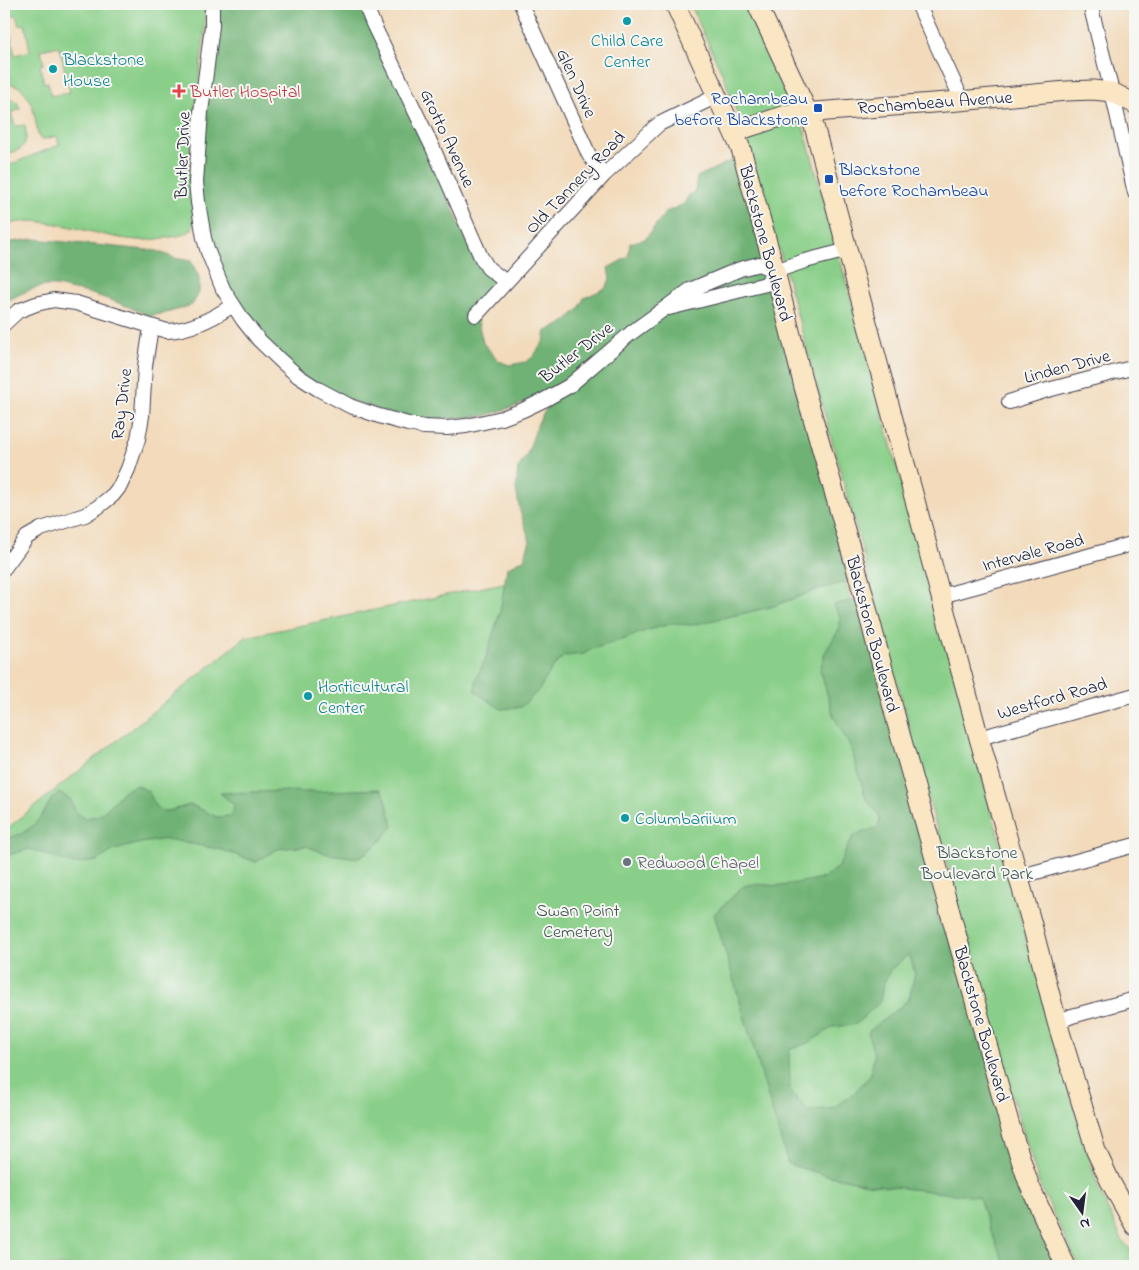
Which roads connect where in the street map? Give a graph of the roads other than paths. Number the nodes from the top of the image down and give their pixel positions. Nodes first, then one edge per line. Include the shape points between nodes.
1 (212, 4) edge
2 (365, 4) edge
3 (521, 4) edge
4 (675, 4) edge
5 (757, 4) edge
6 (918, 4) edge
7 (1090, 4) edge
8 (1112, 92) junction
9 (717, 96) junction
10 (959, 101) junction
11 (1135, 104) edge
12 (808, 112) junction
13 (734, 132) junction
14 (604, 175) junction
15 (1135, 193) edge
16 (848, 250) junction
17 (775, 271) junction
18 (506, 282) junction
19 (233, 305) junction
20 (661, 310) junction
21 (476, 315) dead end
22 (4, 324) edge
23 (151, 327) junction
24 (1135, 367) edge
25 (1009, 402) dead end
26 (1135, 543) edge
27 (4, 568) edge
28 (941, 596) junction
29 (1135, 694) edge
30 (979, 738) junction
31 (1135, 845) edge
32 (1018, 877) junction
33 (1135, 999) edge
34 (1057, 1022) junction
35 (1135, 1226) edge
36 (1066, 1266) edge

1 - 19 street, Butler Drive via 196,182 208,252
2 - 18 street, Grotto Avenue via 481,257 488,268
3 - 14 street, Glen Drive via 589,155
4 - 9 main road, Blackstone Boulevard
5 - 12 main road
6 - 10 street via 957,89
7 - 8 street
8 - 10 main road, Rochambeau Avenue via 1074,90
8 - 11 main road, Rochambeau Avenue
8 - 15 street
9 - 13 main road, Blackstone Boulevard
9 - 14 street, Old Tannery Road via 659,124
10 - 12 main road, Rochambeau Avenue
12 - 13 main road, Rochambeau Avenue via 789,114
12 - 16 main road
13 - 17 main road, Blackstone Boulevard
14 - 18 street, Old Tannery Road
16 - 17 street, Butler Drive
16 - 28 main road
17 - 20 street, Butler Drive via 766,284
17 - 20 street, Butler Drive via 759,264 740,269 690,290
17 - 36 main road, Blackstone Boulevard via 804,387 1012,1133 1029,1184
18 - 21 street, Old Tannery Road
19 - 20 street, Butler Drive via 259,340 298,376 318,389 350,406 379,416 447,428 502,418 546,399 569,386
19 - 23 street via 210,319 176,330
22 - 23 street via 18,311 54,300 76,303
23 - 27 street, Ray Drive via 138,439 120,486 98,508 28,537
24 - 25 street, Linden Drive
26 - 28 street, Intervale Road
28 - 30 main road
29 - 30 street, Westford Road
30 - 32 main road
31 - 32 street
32 - 34 main road
33 - 34 street
34 - 35 main road via 1096,1151

